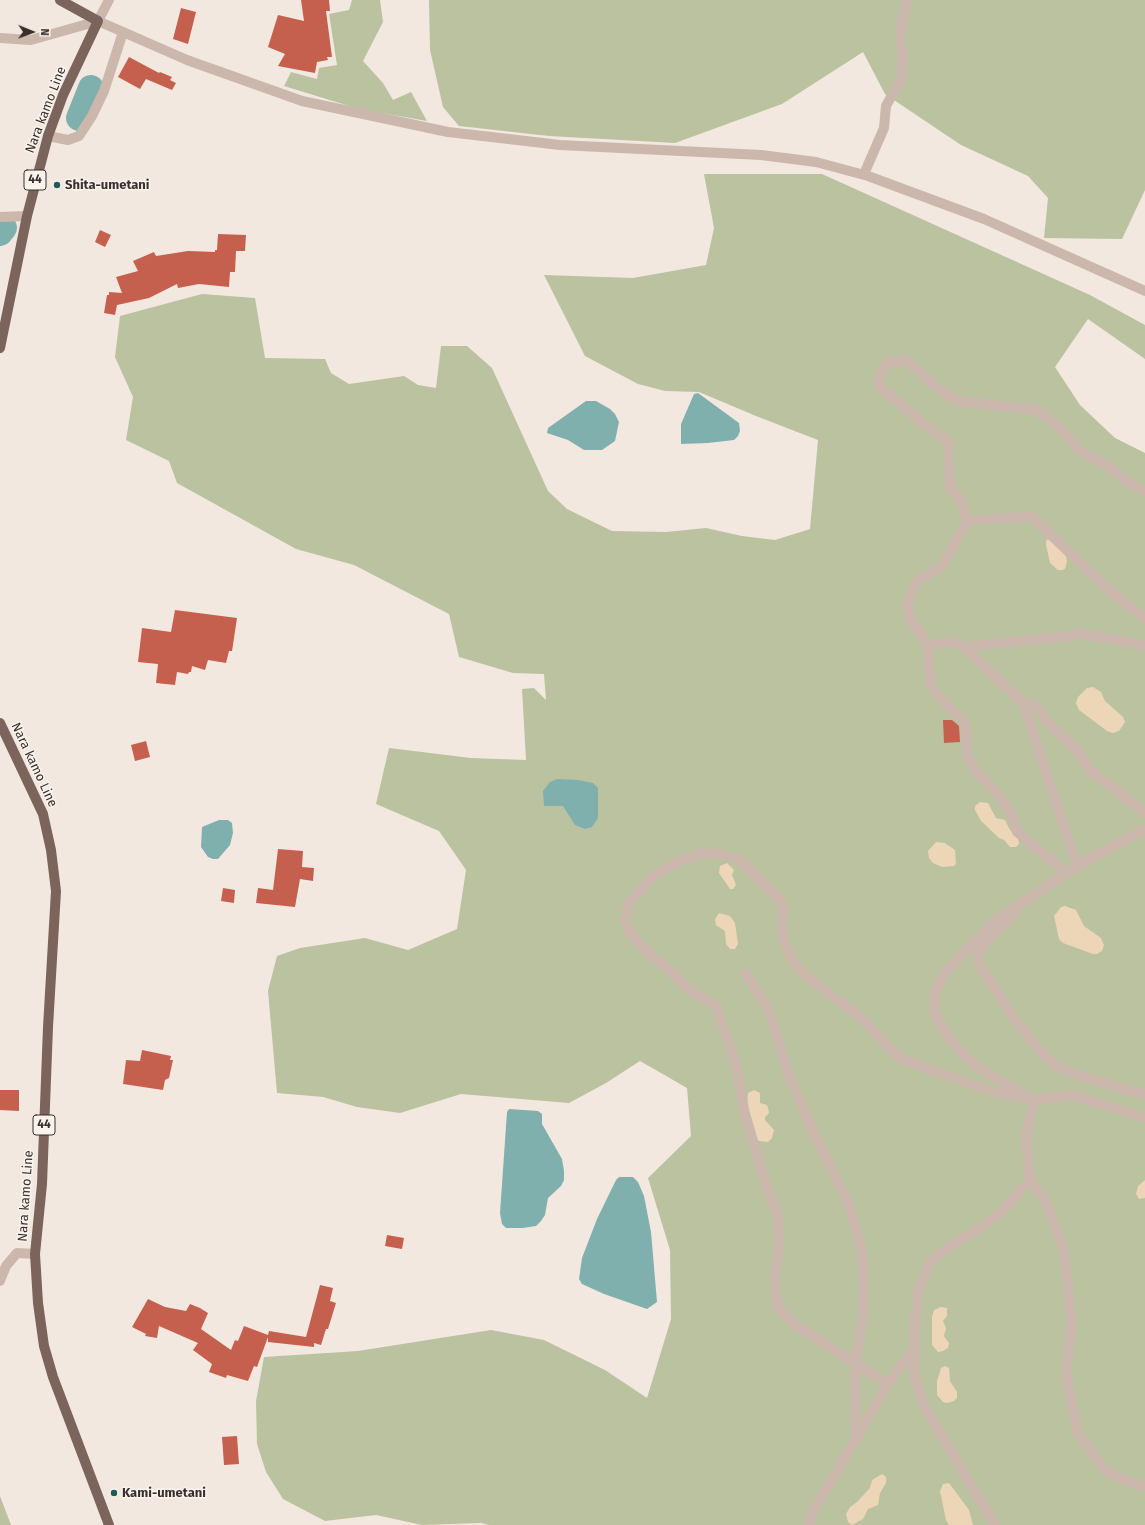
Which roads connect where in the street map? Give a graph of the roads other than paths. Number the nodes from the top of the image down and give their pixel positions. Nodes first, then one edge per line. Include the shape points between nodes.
1 (60, 0) edge
2 (109, 0) edge
3 (907, 0) edge
4 (98, 21) junction
5 (123, 32) junction
6 (0, 38) edge
7 (48, 136) junction
8 (864, 174) junction
9 (27, 216) junction
10 (0, 217) edge
11 (1145, 291) edge
12 (0, 348) edge
13 (1145, 492) edge
14 (967, 521) junction
15 (1145, 618) edge
16 (1145, 644) edge
17 (928, 645) junction
18 (964, 647) junction
19 (1023, 703) junction
20 (0, 723) edge
21 (1145, 813) edge
22 (1145, 829) edge
23 (1077, 866) junction
24 (1067, 873) junction
25 (1032, 896) junction
26 (746, 974) dead end
27 (1145, 1095) edge
28 (1034, 1100) junction
29 (1145, 1118) edge
30 (1030, 1180) junction
31 (35, 1254) junction
32 (0, 1281) edge
33 (915, 1347) junction
34 (855, 1363) junction
35 (888, 1384) junction
36 (856, 1440) junction
37 (1145, 1486) edge
38 (109, 1525) edge
39 (809, 1525) edge
40 (995, 1525) edge

1 - 4 main road
2 - 4 street
3 - 8 street via 900,32 903,65 901,79 886,106 884,128
4 - 5 street
4 - 6 street via 31,40
4 - 7 main road, Nara kamo Line / 44 via 63,95
5 - 7 street via 104,91 79,136 68,140
5 - 8 street via 187,60 302,101 448,132 560,144 761,155 816,162
7 - 9 main road, Nara kamo Line / 44
8 - 11 street via 984,219
9 - 10 street
9 - 12 main road, Nara kamo Line / 44
13 - 14 street via 1078,449 1060,428 1037,410 957,401 936,387 906,360 887,363 880,374 878,385 948,441 950,486 963,504
14 - 15 street via 1031,516 1109,590
14 - 17 street via 942,566 917,581 908,600 909,617
16 - 18 street via 1077,633
17 - 18 street via 954,642
17 - 24 street via 930,684 965,723 968,758 977,773 994,789 1011,813 1017,832
18 - 19 street
19 - 21 street via 1033,704 1047,722 1077,750 1090,770
19 - 23 street
20 - 31 main road, Nara kamo Line / 44 via 44,814 56,891 42,1184
22 - 23 street
23 - 24 street
24 - 25 street
25 - 27 street via 978,951 979,964 1013,1017 1040,1051 1055,1065 1075,1074
25 - 28 street via 992,923 943,975 935,992 934,1012 946,1034 980,1069
26 - 34 street via 768,1008 788,1072 814,1134 849,1205 862,1252 864,1280 863,1315
28 - 29 street via 1072,1095
28 - 30 street via 1026,1135
28 - 34 street via 991,1091 904,1060 892,1051 863,1019 803,974 790,956 784,938 784,908 780,900 739,859 702,853 679,861 653,876 628,904 625,920 631,934 647,952 690,990 716,1006 737,1068 744,1110 765,1183 778,1215 775,1276 777,1306 794,1324
30 - 33 street via 1000,1213 930,1262 919,1288
30 - 37 street via 1045,1200 1064,1250 1072,1326 1066,1371 1077,1432 1106,1471
31 - 32 street via 17,1253 6,1266
31 - 38 main road, Nara kamo Line / 44 via 44,1346 53,1377
33 - 35 street
33 - 40 street via 914,1374 924,1406
34 - 35 street
34 - 36 street
35 - 36 street
36 - 39 street via 812,1513

